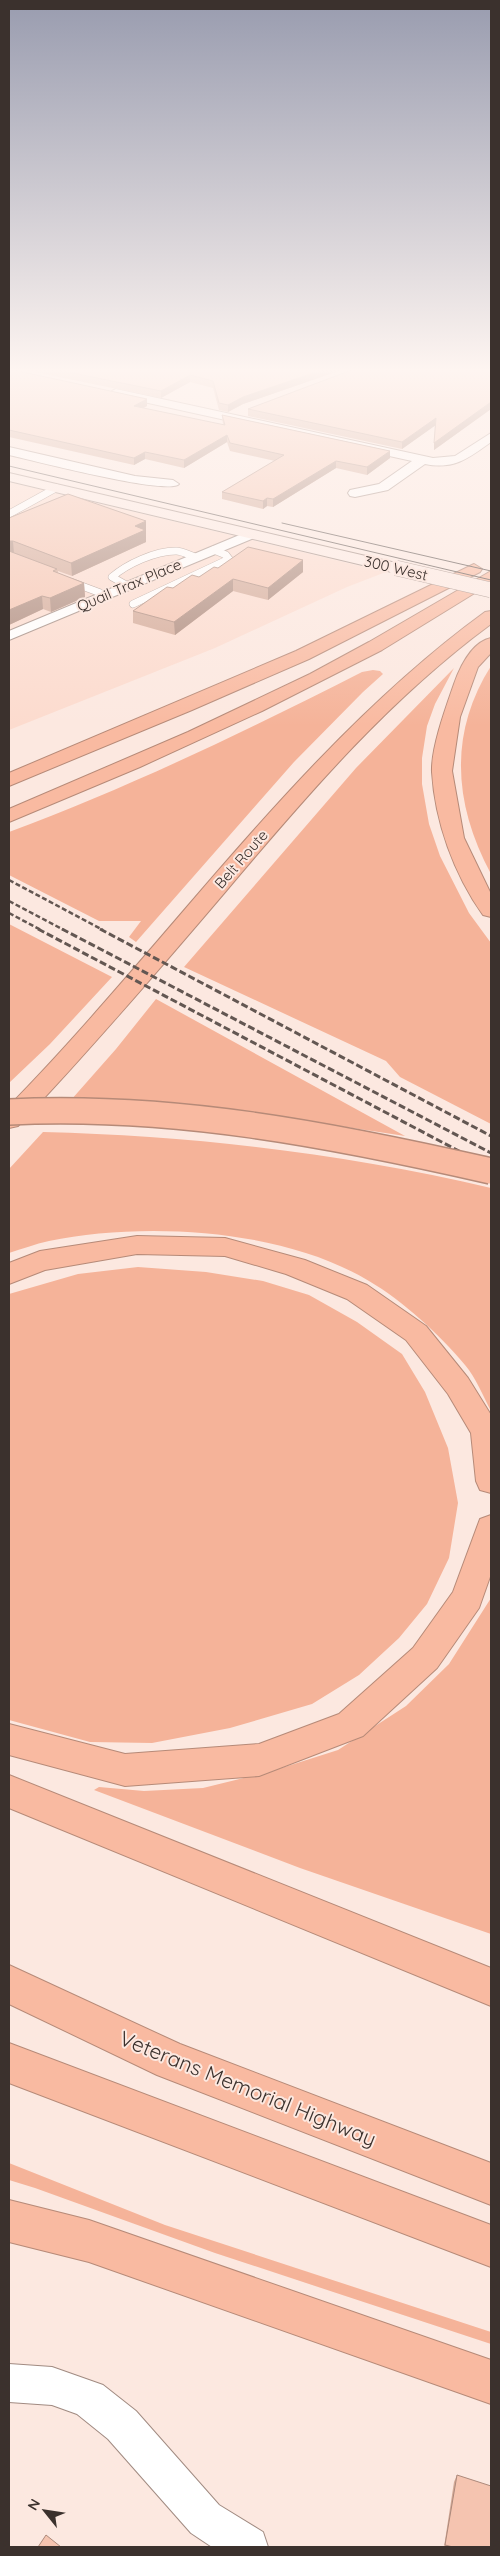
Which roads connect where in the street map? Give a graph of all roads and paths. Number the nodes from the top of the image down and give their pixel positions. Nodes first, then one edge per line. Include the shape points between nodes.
1 (53, 487) edge
2 (382, 487) edge
3 (56, 488) junction
4 (355, 493) dead end
5 (9, 514) edge
6 (249, 535) junction
7 (214, 550) junction
8 (491, 559) edge
9 (491, 576) edge
10 (63, 579) edge
11 (491, 590) edge
12 (106, 595) junction
13 (133, 604) dead end
14 (491, 616) edge
15 (9, 636) edge
16 (491, 643) edge
17 (10, 780) edge
18 (9, 816) edge
19 (491, 910) edge
20 (9, 1112) edge
21 (9, 1120) edge
22 (491, 1171) edge
23 (9, 1274) edge
24 (491, 1481) edge
25 (491, 1528) edge
26 (9, 1740) edge
27 (9, 1790) edge
28 (9, 1984) edge
29 (491, 1987) edge
30 (9, 2063) edge
31 (491, 2184) edge
32 (9, 2221) edge
33 (491, 2246) edge
34 (491, 2382) edge
35 (9, 2383) edge
36 (248, 2547) edge

1 - 3 street, 300 West
2 - 4 street
3 - 5 lane
3 - 6 street, 300 West
6 - 7 street, Quail Trax Place
6 - 11 street, 300 West, bridge
7 - 12 street, Quail Trax Place
7 - 13 lane via 229,558 214,568
8 - 17 highway via 421,598 270,670
9 - 18 highway via 379,645 266,703
10 - 12 lane
12 - 15 street, Quail Trax Place
14 - 21 highway, Belt Route via 440,652 372,716 307,784 114,1008
16 - 19 highway via 470,665 452,717 442,771 454,838
20 - 22 highway, bridge via 70,1109 245,1123 384,1147
23 - 24 highway via 40,1261 137,1245 225,1247 295,1266 357,1292 416,1333 458,1386 486,1432
25 - 26 highway via 462,1606 425,1658 351,1725 259,1760 125,1770
27 - 29 highway
28 - 31 highway, Veterans Memorial Highway via 171,2061
30 - 33 highway
32 - 34 highway via 89,2241
35 - 36 street via 52,2386 89,2399 122,2425 205,2518

